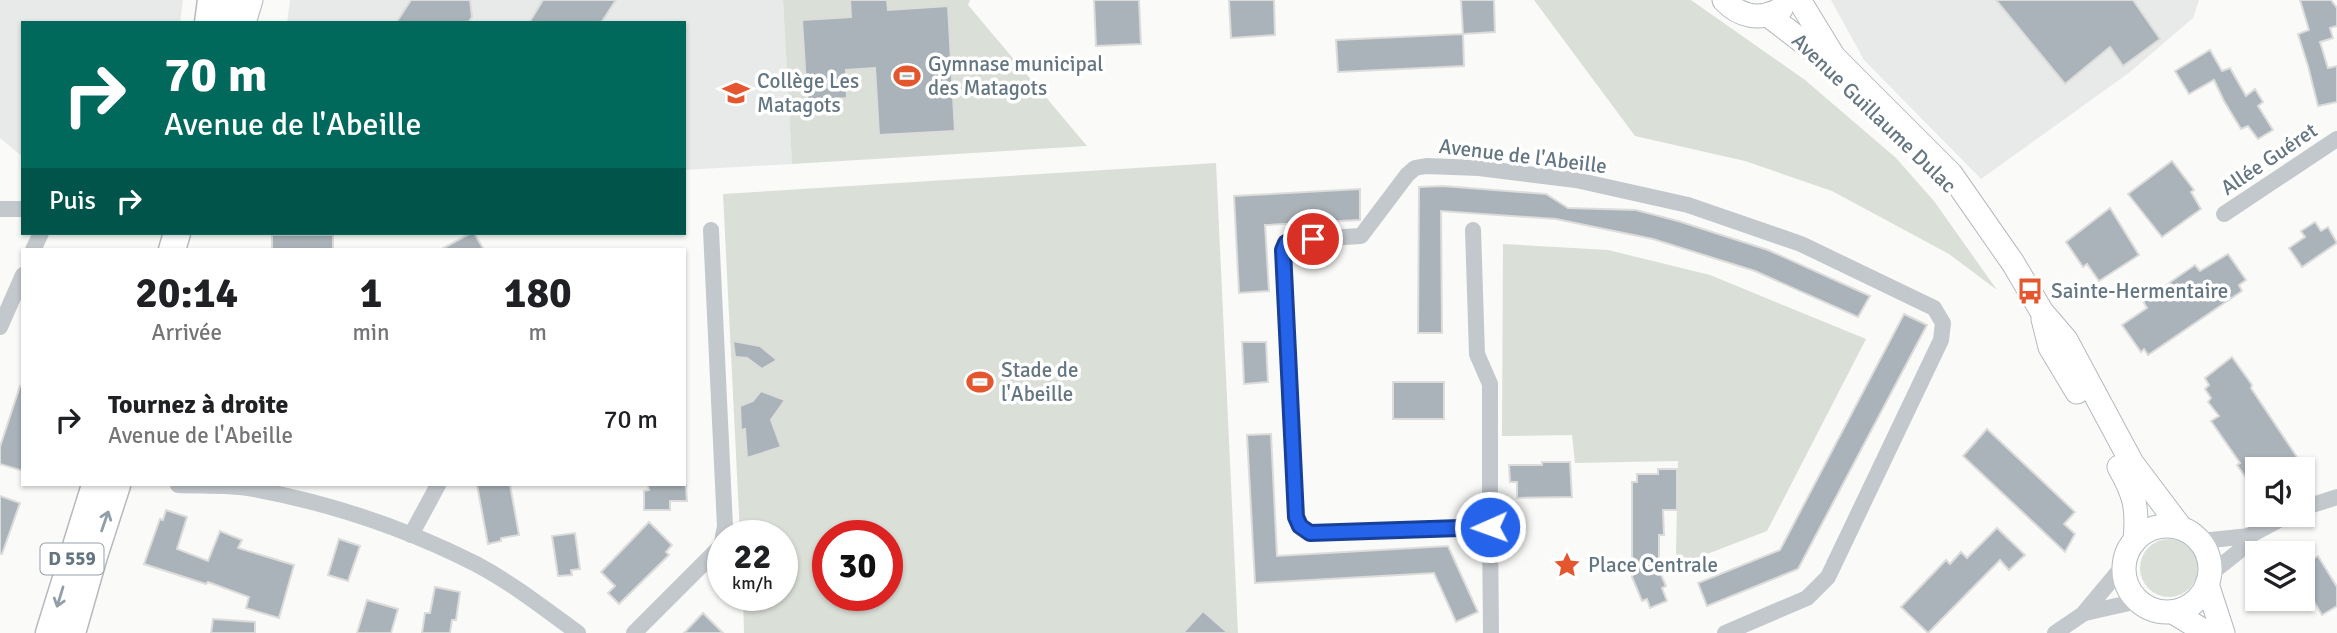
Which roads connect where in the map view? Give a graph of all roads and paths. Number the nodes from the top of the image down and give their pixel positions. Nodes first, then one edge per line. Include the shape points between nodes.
1 (211, 0) edge
2 (233, 0) edge
3 (251, 0) edge
4 (1724, 0) edge
5 (1789, 0) edge
6 (1799, 0) edge
7 (1768, 15) junction
8 (208, 21) edge
9 (230, 21) edge
10 (245, 21) edge
11 (2337, 139) edge
12 (0, 209) edge
13 (21, 209) edge
14 (1978, 213) junction
15 (2224, 214) dead end
16 (710, 230) dead end
17 (1473, 230) dead end
18 (21, 280) edge
19 (2042, 312) junction
20 (0, 327) edge
21 (95, 486) edge
22 (117, 486) edge
23 (200, 486) edge
24 (437, 486) edge
25 (2337, 496) edge
26 (2315, 504) edge
27 (725, 520) edge
28 (1490, 527) junction
29 (2266, 527) edge
30 (411, 534) junction
31 (2189, 534) junction
32 (2249, 536) junction
33 (2135, 540) junction
34 (707, 560) edge
35 (2124, 565) junction
36 (2208, 580) junction
37 (2138, 601) junction
38 (2173, 612) junction
39 (2083, 614) junction
40 (49, 633) edge
41 (72, 633) edge
42 (578, 633) edge
43 (634, 633) edge
44 (1491, 633) edge
45 (1725, 633) edge
46 (2055, 633) edge
47 (2207, 633) edge
48 (2223, 633) edge

1 - 8 main road
2 - 9 main road
3 - 10 main road
4 - 7 main road, Avenue Guillaume Dulac via 1744,15
5 - 7 main road, Avenue Guillaume Dulac
6 - 14 main road, Avenue Guillaume Dulac via 1834,57 1951,174
7 - 14 main road, Avenue Guillaume Dulac via 1816,52
11 - 15 street, Allée Guéret
12 - 13 street
14 - 19 main road, Avenue Guillaume Dulac
16 - 27 street
17 - 28 street via 1477,355 1490,384
18 - 20 street
19 - 31 main road, Avenue Guillaume Dulac via 2066,340 2132,464
19 - 33 main road, Avenue Guillaume Dulac via 2050,347 2133,491
21 -> 40 main road, D 559
41 -> 22 main road, D 559
23 - 30 street via 259,491 347,512
24 - 30 street
25 - 26 street
28 - 44 street
28 - 45 street, Avenue de l'Abeille via 1310,533 1296,517 1283,250 1294,240 1361,236 1415,168 1479,168 1576,180 1688,205 1801,244 1934,308 1942,323 1941,340 1828,576 1807,598
29 - 32 street
30 - 42 street via 477,565
31 - 32 street via 2211,540
31 - 33 main road via 2165,526 2148,530
31 - 36 main road via 2208,555
32 - 36 street
33 - 35 main road
34 - 43 street
35 - 37 main road via 2125,578
35 - 39 street
36 - 38 main road via 2194,603
36 - 48 main road
37 - 38 main road via 2160,612
37 - 39 street
38 - 47 main road
39 - 46 street

